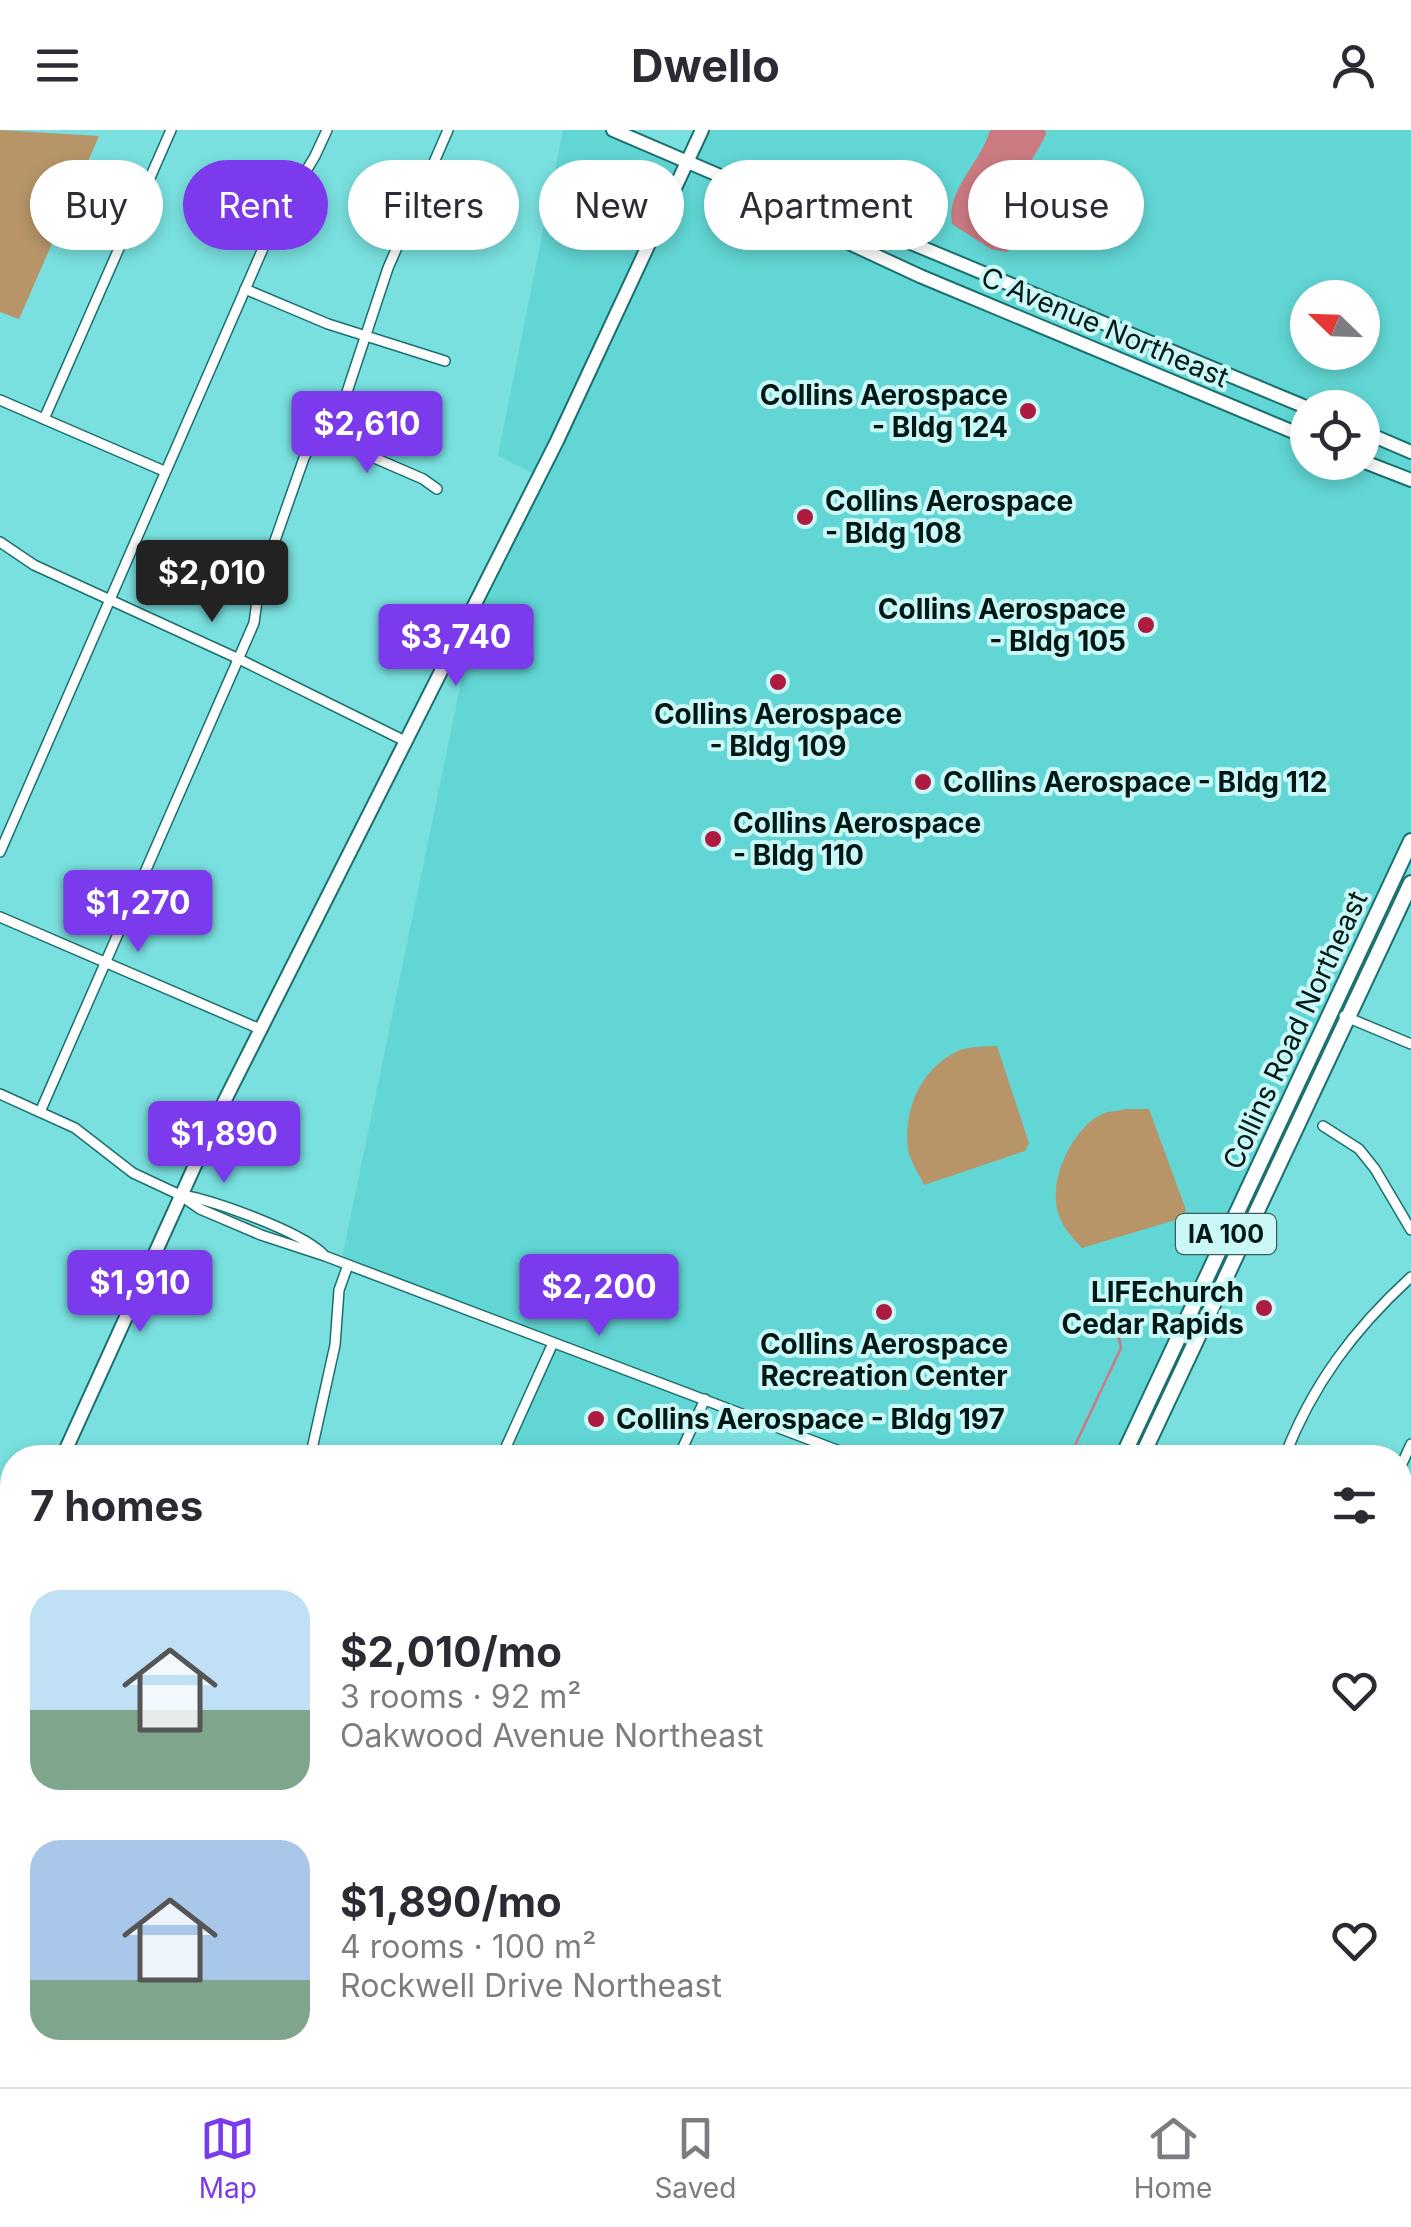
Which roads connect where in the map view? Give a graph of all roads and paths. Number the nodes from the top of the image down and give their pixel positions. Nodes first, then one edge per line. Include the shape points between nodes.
1 (171, 130) edge
2 (327, 130) edge
3 (448, 130) edge
4 (613, 130) edge
5 (702, 130) edge
6 (687, 162) junction
7 (704, 169) edge
8 (863, 250) edge
9 (928, 250) edge
10 (245, 289) junction
11 (366, 336) junction
12 (445, 362) dead end
13 (0, 400) edge
14 (1290, 401) edge
15 (44, 419) junction
16 (1290, 430) edge
17 (317, 432) junction
18 (1380, 438) edge
19 (1411, 452) edge
20 (1380, 469) edge
21 (164, 471) junction
22 (1411, 480) edge
23 (437, 489) dead end
24 (0, 542) edge
25 (110, 599) junction
26 (239, 659) junction
27 (404, 741) junction
28 (1411, 840) edge
29 (0, 852) edge
30 (1411, 883) edge
31 (0, 917) edge
32 (106, 963) junction
33 (1331, 1011) junction
34 (1347, 1017) junction
35 (260, 1029) junction
36 (1411, 1044) edge
37 (0, 1094) edge
38 (40, 1112) junction
39 (1323, 1126) dead end
40 (180, 1195) junction
41 (1411, 1230) edge
42 (348, 1266) junction
43 (1411, 1278) edge
44 (553, 1343) junction
45 (705, 1399) junction
46 (68, 1445) edge
47 (313, 1445) edge
48 (507, 1445) edge
49 (684, 1445) edge
50 (824, 1445) edge
51 (1128, 1445) edge
52 (1147, 1445) edge
53 (1290, 1445) edge

1 - 15 street
2 - 10 street
3 - 11 street
4 - 6 main road, C Avenue Northeast
5 - 6 main road
6 - 7 main road, C Avenue Northeast
6 - 27 main road via 557,441
8 - 16 main road, C Avenue Northeast
9 - 14 main road, C Avenue Northeast
10 - 11 street
10 - 21 street
11 - 12 street
11 - 17 street via 345,398
13 - 15 street
15 - 21 street
17 - 23 street
17 - 26 street
18 - 19 main road
20 - 22 main road
21 - 25 street
24 - 25 street
25 - 26 street
25 - 29 street
26 - 27 street
26 - 32 street
27 - 35 main road
28 - 33 highway, Collins Road Northeast / IA 100
30 - 34 highway, Collins Road Northeast / IA 100
31 - 32 street
32 - 35 street
32 - 38 street
33 - 34 street
33 - 51 highway, Collins Road Northeast / IA 100
34 - 36 street
34 - 52 highway, Collins Road Northeast / IA 100
35 - 40 main road
37 - 38 street
38 - 40 street via 75,1128 133,1173
39 - 41 street via 1359,1149
40 - 42 street via 304,1240
40 - 46 main road
42 - 44 street
42 - 47 street
43 - 53 street via 1345,1344
44 - 45 street
44 - 48 street
45 - 49 street
45 - 50 street

